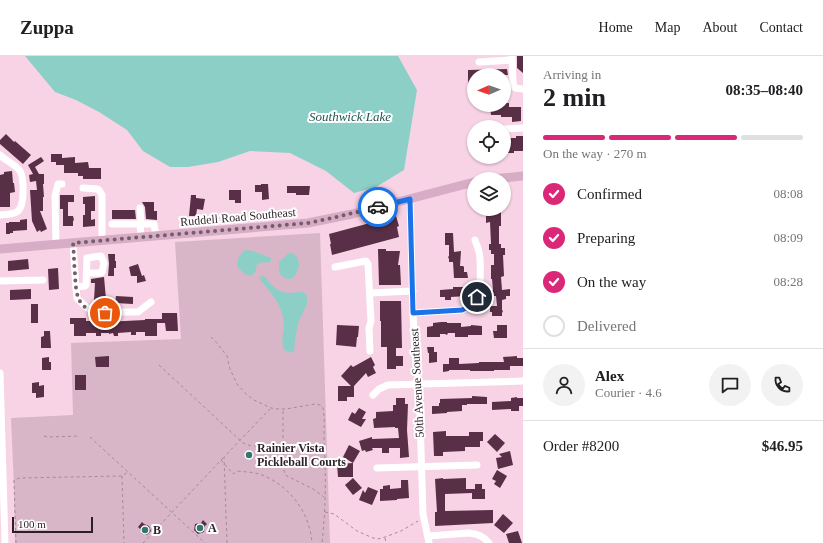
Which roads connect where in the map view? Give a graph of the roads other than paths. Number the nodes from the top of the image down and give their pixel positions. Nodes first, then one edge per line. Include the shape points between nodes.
1 (512, 58) edge
2 (478, 62) dead end
3 (523, 89) edge
4 (523, 128) edge
5 (511, 129) edge
6 (1, 158) edge
7 (523, 176) edge
8 (511, 177) edge
9 (62, 184) dead end
10 (467, 184) edge
11 (83, 188) dead end
12 (410, 199) junction
13 (140, 208) dead end
14 (0, 215) edge
15 (112, 224) dead end
16 (140, 224) junction
17 (156, 236) junction
18 (141, 237) junction
19 (475, 240) dead end
20 (102, 241) junction
21 (73, 243) junction
22 (56, 244) junction
23 (0, 250) edge
24 (335, 267) dead end
25 (87, 273) dead end
26 (43, 280) dead end
27 (0, 281) edge
28 (76, 287) junction
29 (413, 291) junction
30 (370, 293) junction
31 (151, 302) dead end
32 (413, 313) junction
33 (370, 351) dead end
34 (0, 373) edge
35 (523, 381) edge
36 (419, 384) junction
37 (373, 395) dead end
38 (477, 465) dead end
39 (422, 467) junction
40 (377, 468) dead end
41 (1, 470) edge
42 (428, 539) edge
43 (5, 543) edge
44 (489, 543) edge

1 - 2 street
1 - 3 street via 513,83 515,88
4 - 5 street
6 - 14 street via 21,173 22,203 18,211
7 - 8 main road
9 - 22 street via 58,184 54,196
10 - 12 main road, Ruddell Road Southeast
11 - 20 street via 97,189 102,195
12 - 17 main road, Ruddell Road Southeast via 308,223
12 - 29 street, 50th Avenue Southeast
13 - 16 street
15 - 16 street
16 - 17 street via 154,224
16 - 18 street
17 - 18 main road, Ruddell Road Southeast
18 - 20 main road, Ruddell Road Southeast
19 - 32 street via 479,253 480,290 473,303 462,310
20 - 21 main road, Ruddell Road Southeast
21 - 22 main road, Ruddell Road Southeast
21 - 28 street
22 - 23 main road, Ruddell Road Southeast
24 - 30 street via 366,261
25 - 28 street via 86,285
26 - 27 street
28 - 31 street via 77,298 90,310 97,312 138,312
29 - 30 street
29 - 32 street, 50th Avenue Southeast
30 - 33 street
32 - 36 street, 50th Avenue Southeast
34 - 41 street
35 - 36 street
36 - 37 street via 388,385
36 - 39 street, 50th Avenue Southeast
38 - 39 street
39 - 40 street
39 - 42 street, 50th Avenue Southeast via 423,514
41 - 43 street
42 - 44 street via 469,533 482,536

